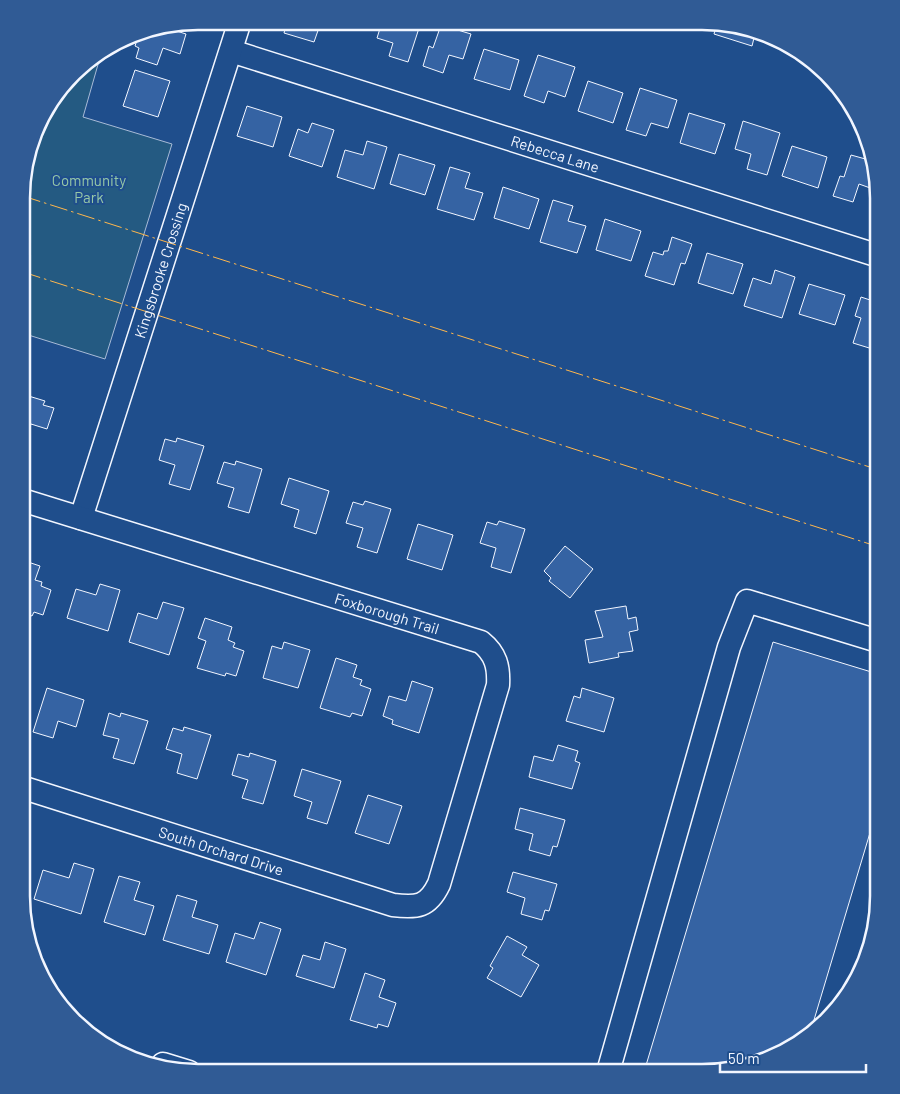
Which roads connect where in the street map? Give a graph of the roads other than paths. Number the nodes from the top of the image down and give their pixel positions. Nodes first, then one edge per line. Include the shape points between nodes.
1 (237, 30) edge
2 (231, 52) junction
3 (870, 253) edge
4 (30, 502) edge
5 (81, 518) junction
6 (870, 639) edge
7 (30, 790) edge
8 (422, 904) joint
9 (610, 1064) edge

1 - 2 street, Kingsbrooke Crossing
2 - 3 street, Rebecca Lane
2 - 5 street, Kingsbrooke Crossing
4 - 5 street, Foxborough Trail
5 - 8 street, Foxborough Trail via 481,642 489,649 499,671 498,685 439,884 432,897
6 - 9 street via 747,601 729,646
7 - 8 street, South Orchard Drive via 393,905 409,907

